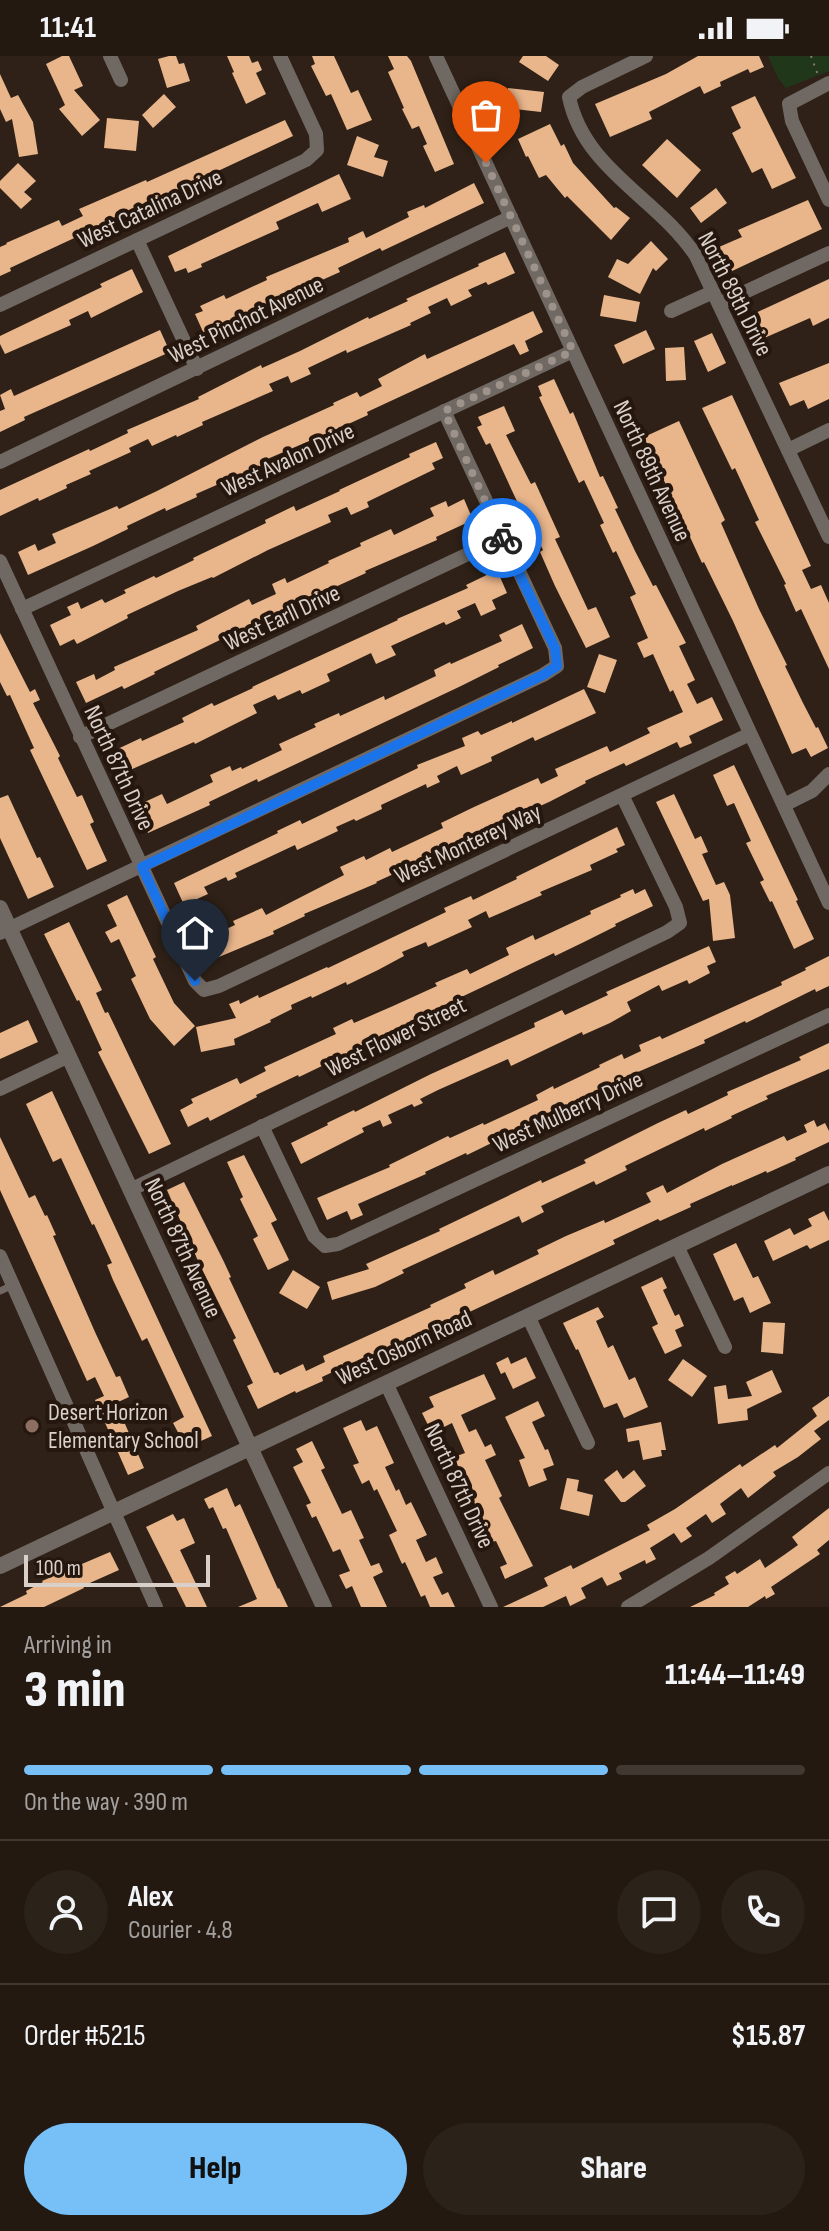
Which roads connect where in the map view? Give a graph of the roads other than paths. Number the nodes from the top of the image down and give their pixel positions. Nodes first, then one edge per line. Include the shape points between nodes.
1 (110, 56) edge
2 (280, 56) edge
3 (436, 56) edge
4 (646, 56) edge
5 (121, 80) dead end
6 (824, 80) edge
7 (829, 200) edge
8 (511, 217) junction
9 (137, 240) junction
10 (829, 253) edge
11 (716, 298) junction
12 (0, 305) edge
13 (671, 311) dead end
14 (573, 351) junction
15 (197, 369) junction
16 (444, 411) junction
17 (829, 430) edge
18 (788, 450) junction
19 (0, 462) edge
20 (829, 537) edge
21 (502, 538) junction
22 (0, 561) edge
23 (22, 609) junction
24 (750, 734) junction
25 (80, 737) junction
26 (829, 774) edge
27 (622, 795) junction
28 (784, 805) junction
29 (142, 867) junction
30 (829, 903) edge
31 (0, 908) edge
32 (5, 931) edge
33 (204, 990) joint
34 (829, 1015) edge
35 (67, 1057) junction
36 (0, 1089) edge
37 (262, 1126) junction
38 (829, 1174) edge
39 (130, 1190) junction
40 (677, 1246) junction
41 (0, 1256) edge
42 (7, 1288) edge
43 (528, 1316) junction
44 (725, 1347) dead end
45 (386, 1383) junction
46 (588, 1443) dead end
47 (250, 1447) junction
48 (829, 1473) edge
49 (114, 1512) junction
50 (0, 1566) edge
51 (156, 1607) edge
52 (324, 1607) edge
53 (491, 1607) edge
54 (628, 1607) edge

1 - 5 street
2 - 9 street, West Catalina Drive via 316,134 317,150 306,160
3 - 8 street, North 89th Avenue
4 - 11 street, North 89th Drive via 569,97 572,114 590,147 616,176 688,243
6 - 7 street via 789,104
8 - 14 street, North 89th Avenue
8 - 15 street, West Pinchot Avenue
9 - 12 street, West Catalina Drive
9 - 15 street
10 - 11 street
11 - 13 street
11 - 18 street, North 89th Drive
14 - 16 street, West Avalon Drive
14 - 24 street, North 89th Avenue
15 - 19 street, West Pinchot Avenue
16 - 21 street
16 - 23 street, West Avalon Drive
17 - 18 street
18 - 20 street, North 89th Drive
21 - 25 street, West Earll Drive
21 - 29 street via 555,648 557,666
22 - 23 street, North 87th Drive
23 - 25 street, North 87th Drive
24 - 27 street, West Monterey Way
24 - 28 street, North 89th Avenue
25 - 29 street, North 87th Drive
26 - 28 street via 812,791
27 - 33 street, West Monterey Way
27 - 37 street, West Flower Street via 680,923
28 - 30 street, North 89th Avenue
29 - 32 street
29 - 33 street, North 87th Drive
31 - 32 street, North 87th Avenue
32 - 35 street, North 87th Avenue
34 - 37 street, West Mulberry Drive via 338,1244 325,1246 314,1236
35 - 36 street
35 - 39 street, North 87th Avenue
37 - 39 street, West Flower Street
38 - 40 street, West Osborn Road
39 - 47 street, North 87th Avenue
40 - 43 street, West Osborn Road
40 - 44 street
41 - 42 street
42 - 49 street
43 - 45 street, West Osborn Road
43 - 46 street
45 - 47 street, West Osborn Road
45 - 53 street, North 87th Drive
47 - 49 street, West Osborn Road
47 - 52 street, North 87th Avenue
48 - 54 street via 720,1551
49 - 50 street, West Osborn Road
49 - 51 street

